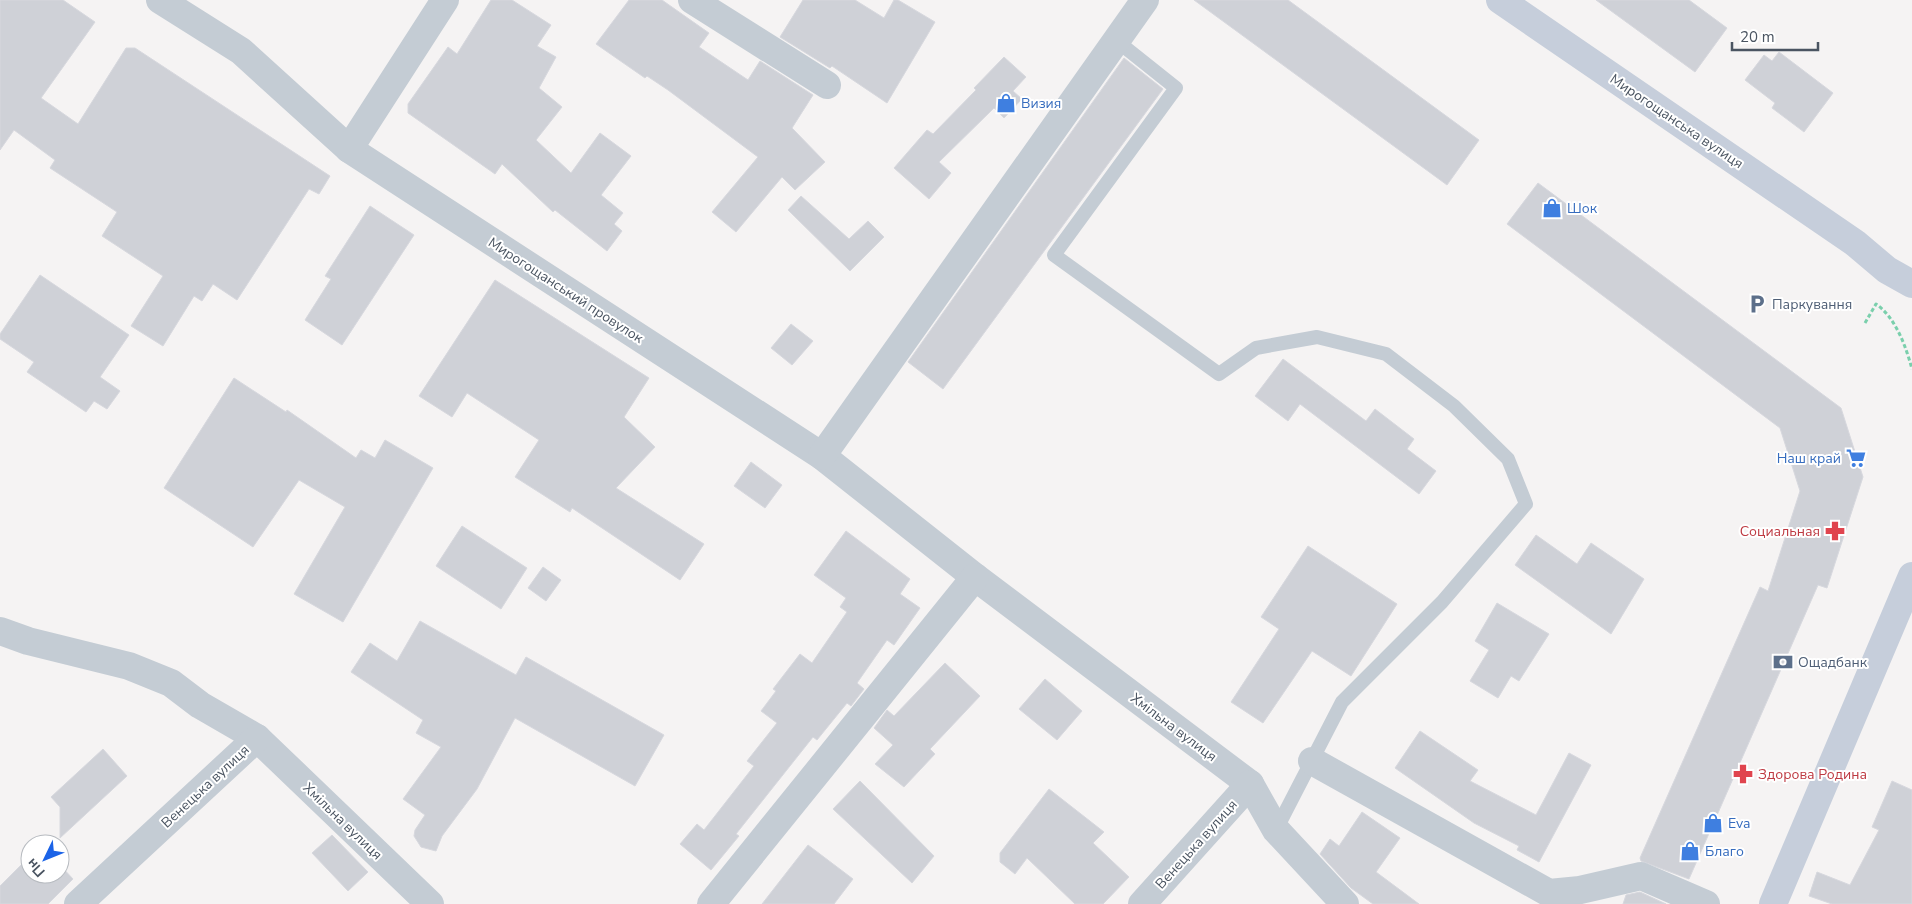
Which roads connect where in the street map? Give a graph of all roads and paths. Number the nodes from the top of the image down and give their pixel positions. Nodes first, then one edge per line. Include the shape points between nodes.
1 (160, 0) edge
2 (445, 0) edge
3 (692, 0) edge
4 (1145, 0) edge
5 (1500, 0) edge
6 (1117, 40) junction
7 (827, 85) dead end
8 (349, 149) junction
9 (1887, 270) junction
10 (1912, 284) edge
11 (1912, 300) edge
12 (1865, 324) dead end
13 (1912, 369) edge
14 (822, 456) junction
15 (1912, 576) edge
16 (975, 577) junction
17 (0, 632) edge
18 (257, 738) junction
19 (1312, 761) junction
20 (1250, 784) junction
21 (1276, 830) junction
22 (78, 904) edge
23 (430, 904) edge
24 (711, 904) edge
25 (1142, 904) edge
26 (1345, 904) edge
27 (1706, 904) edge
28 (1773, 904) edge

1 - 8 street, Мирогощанський провулок via 241,50
2 - 8 street
3 - 7 street
4 - 6 street
5 - 9 main road, Мирогощанська вулиця via 1855,243
6 - 14 street
6 - 19 lane via 1176,88 1054,255 1219,374 1256,348 1317,337 1386,354 1454,406 1508,459 1526,504 1442,602 1342,702
8 - 14 street, Мирогощанський провулок
9 - 10 main road
9 - 11 main road
12 - 13 path via 1876,304 1883,309 1905,345
14 - 16 street, Мирогощанський провулок
15 - 28 main road
16 - 20 street, Хмільна вулиця
16 - 24 street
17 - 18 street, Венецька вулиця via 129,666 171,683 200,705
18 - 22 street, Венецька вулиця
18 - 23 street, Хмільна вулиця
19 - 21 lane
19 - 27 street via 1548,893 1580,890 1641,876
20 - 21 street, Хмільна вулиця
20 - 25 street, Венецька вулиця
21 - 26 street, Хмільна вулиця

